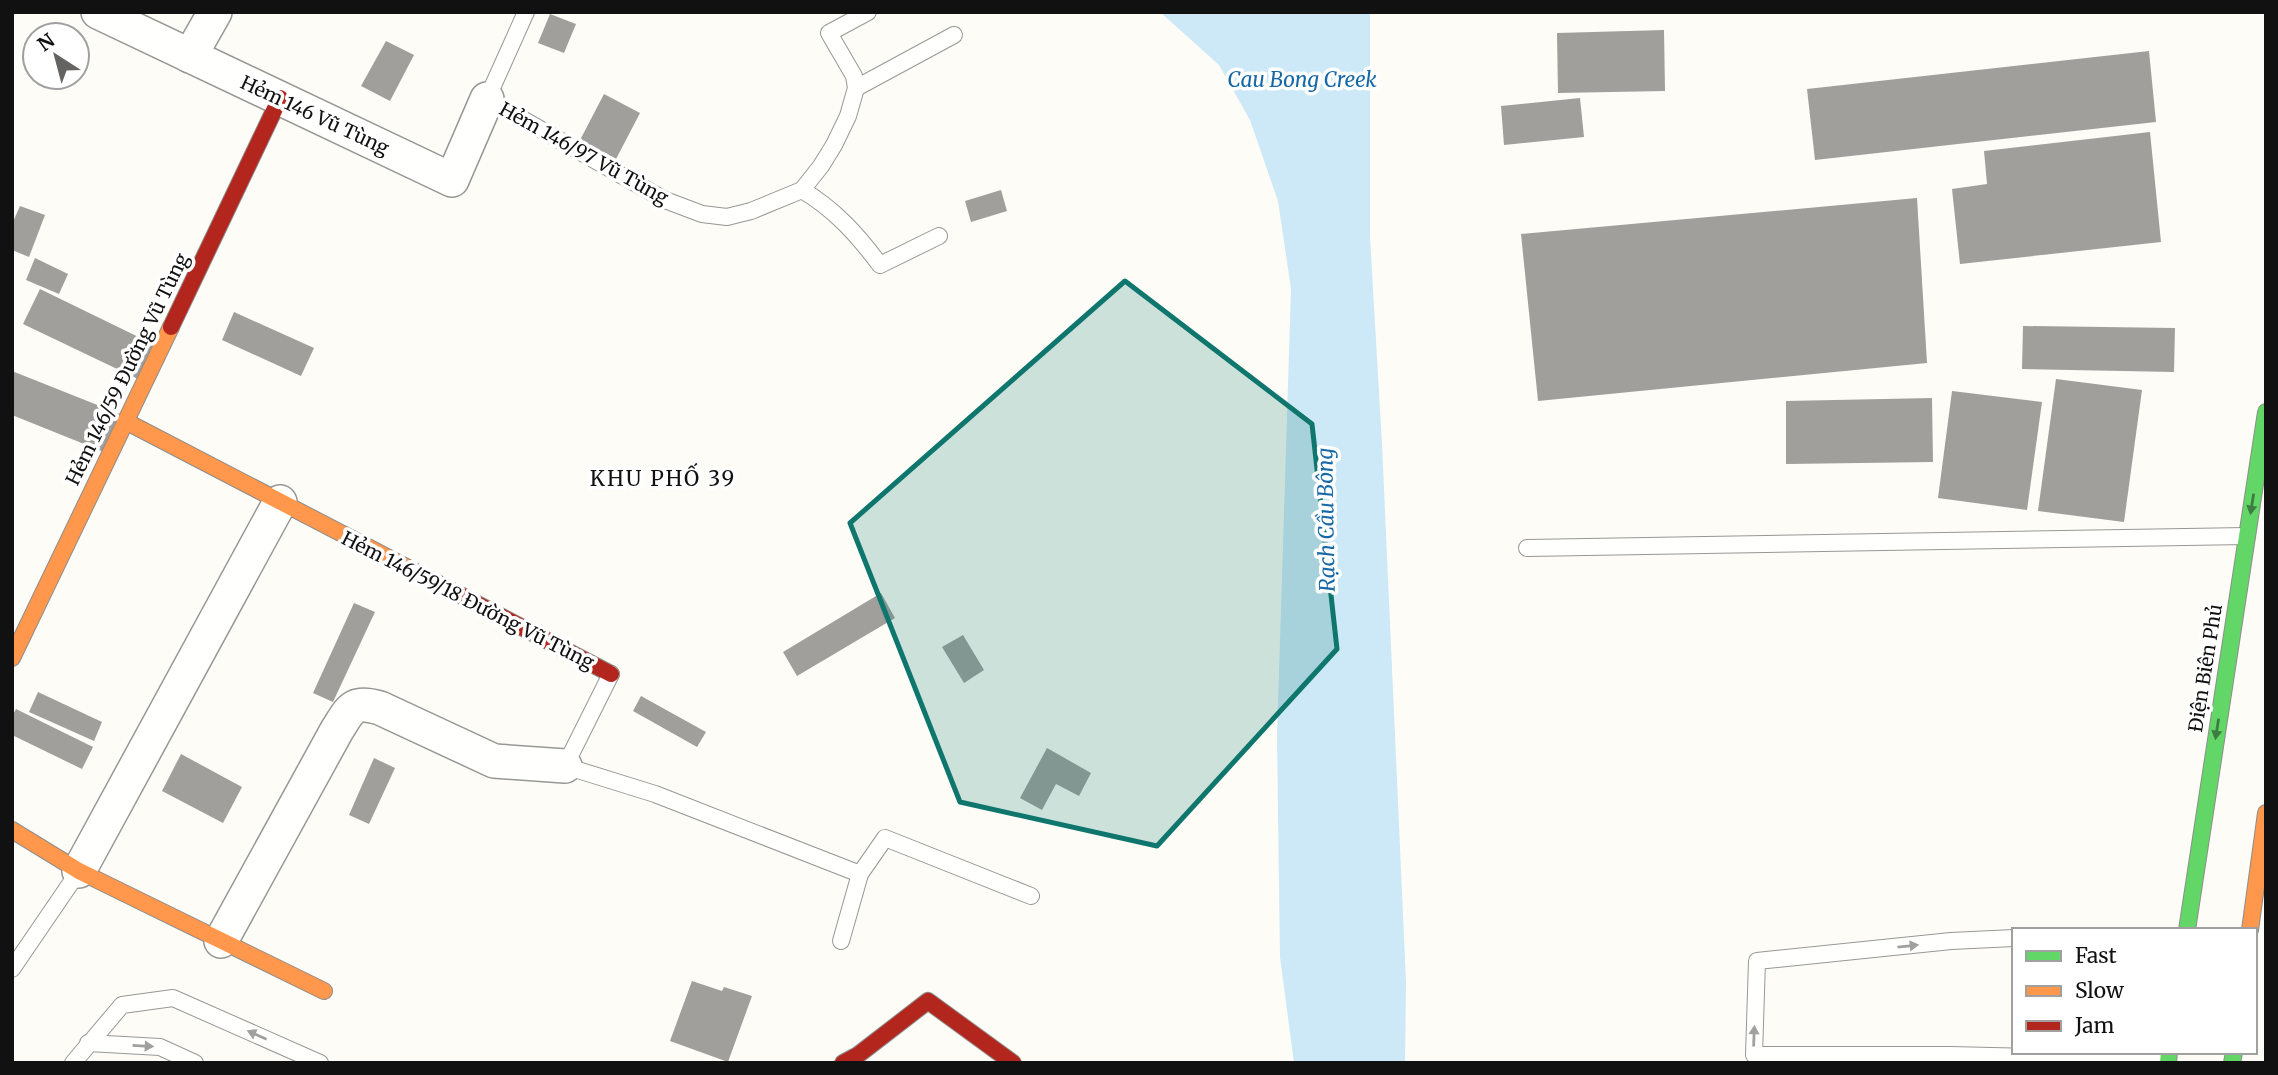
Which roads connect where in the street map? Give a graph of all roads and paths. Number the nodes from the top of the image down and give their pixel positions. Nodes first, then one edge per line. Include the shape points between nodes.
1 (98, 12) edge
2 (215, 12) edge
3 (526, 12) edge
4 (868, 12) edge
5 (954, 35) dead end
6 (190, 56) junction
7 (856, 88) junction
8 (280, 98) junction
9 (487, 99) junction
10 (802, 190) junction
11 (939, 236) dead end
12 (2266, 412) edge
13 (125, 422) junction
14 (280, 502) junction
15 (2247, 536) junction
16 (1527, 548) dead end
17 (12, 658) edge
18 (611, 674) joint
19 (565, 766) junction
20 (2266, 813) edge
21 (12, 830) edge
22 (79, 871) junction
23 (860, 874) junction
24 (1031, 896) dead end
25 (2187, 928) edge
26 (2250, 928) edge
27 (2012, 939) edge
28 (221, 941) junction
29 (841, 941) dead end
30 (12, 969) edge
31 (324, 991) dead end
32 (88, 1043) junction
33 (2168, 1058) edge
34 (73, 1063) edge
35 (195, 1063) edge
36 (320, 1063) edge
37 (843, 1063) edge
38 (1013, 1063) edge

1 - 6 street, Hẻm 146 Vũ Tùng
2 - 6 street
3 - 9 lane
4 - 7 lane via 830,33 855,76
5 - 7 lane
6 - 8 street, Hẻm 146 Vũ Tùng
7 - 10 lane via 834,145
8 - 9 street, Hẻm 146 Vũ Tùng via 452,180
8 - 13 street, Hẻm 146/59 Đường Vũ Tùng
9 - 10 lane, Hẻm 146/97 Vũ Tùng via 627,181 702,214 727,216 751,211
10 - 11 lane via 843,220 880,265
12 -> 15 street, Điện Biên Phủ
13 - 14 street, Hẻm 146/59/18 Đường Vũ Tùng
13 - 17 street, Hẻm 146/59 Đường Vũ Tùng
14 - 18 street, Hẻm 146/59/18 Đường Vũ Tùng
14 - 22 street
15 - 16 lane
15 -> 25 street, Điện Biên Phủ
18 - 19 lane, Hẻm 146/59/18 Đường Vũ Tùng
19 - 23 lane via 655,794
19 - 28 street via 494,761 380,708 356,705 337,730
20 - 26 street
21 - 22 street
22 - 28 street
22 - 30 lane
23 - 24 lane via 885,838
23 - 29 lane
33 -> 27 lane via 1754,1055 1757,961
28 - 31 street
32 - 34 lane
32 -> 35 lane via 160,1046
36 -> 32 lane via 173,998 122,1005
37 - 38 street via 928,1001

